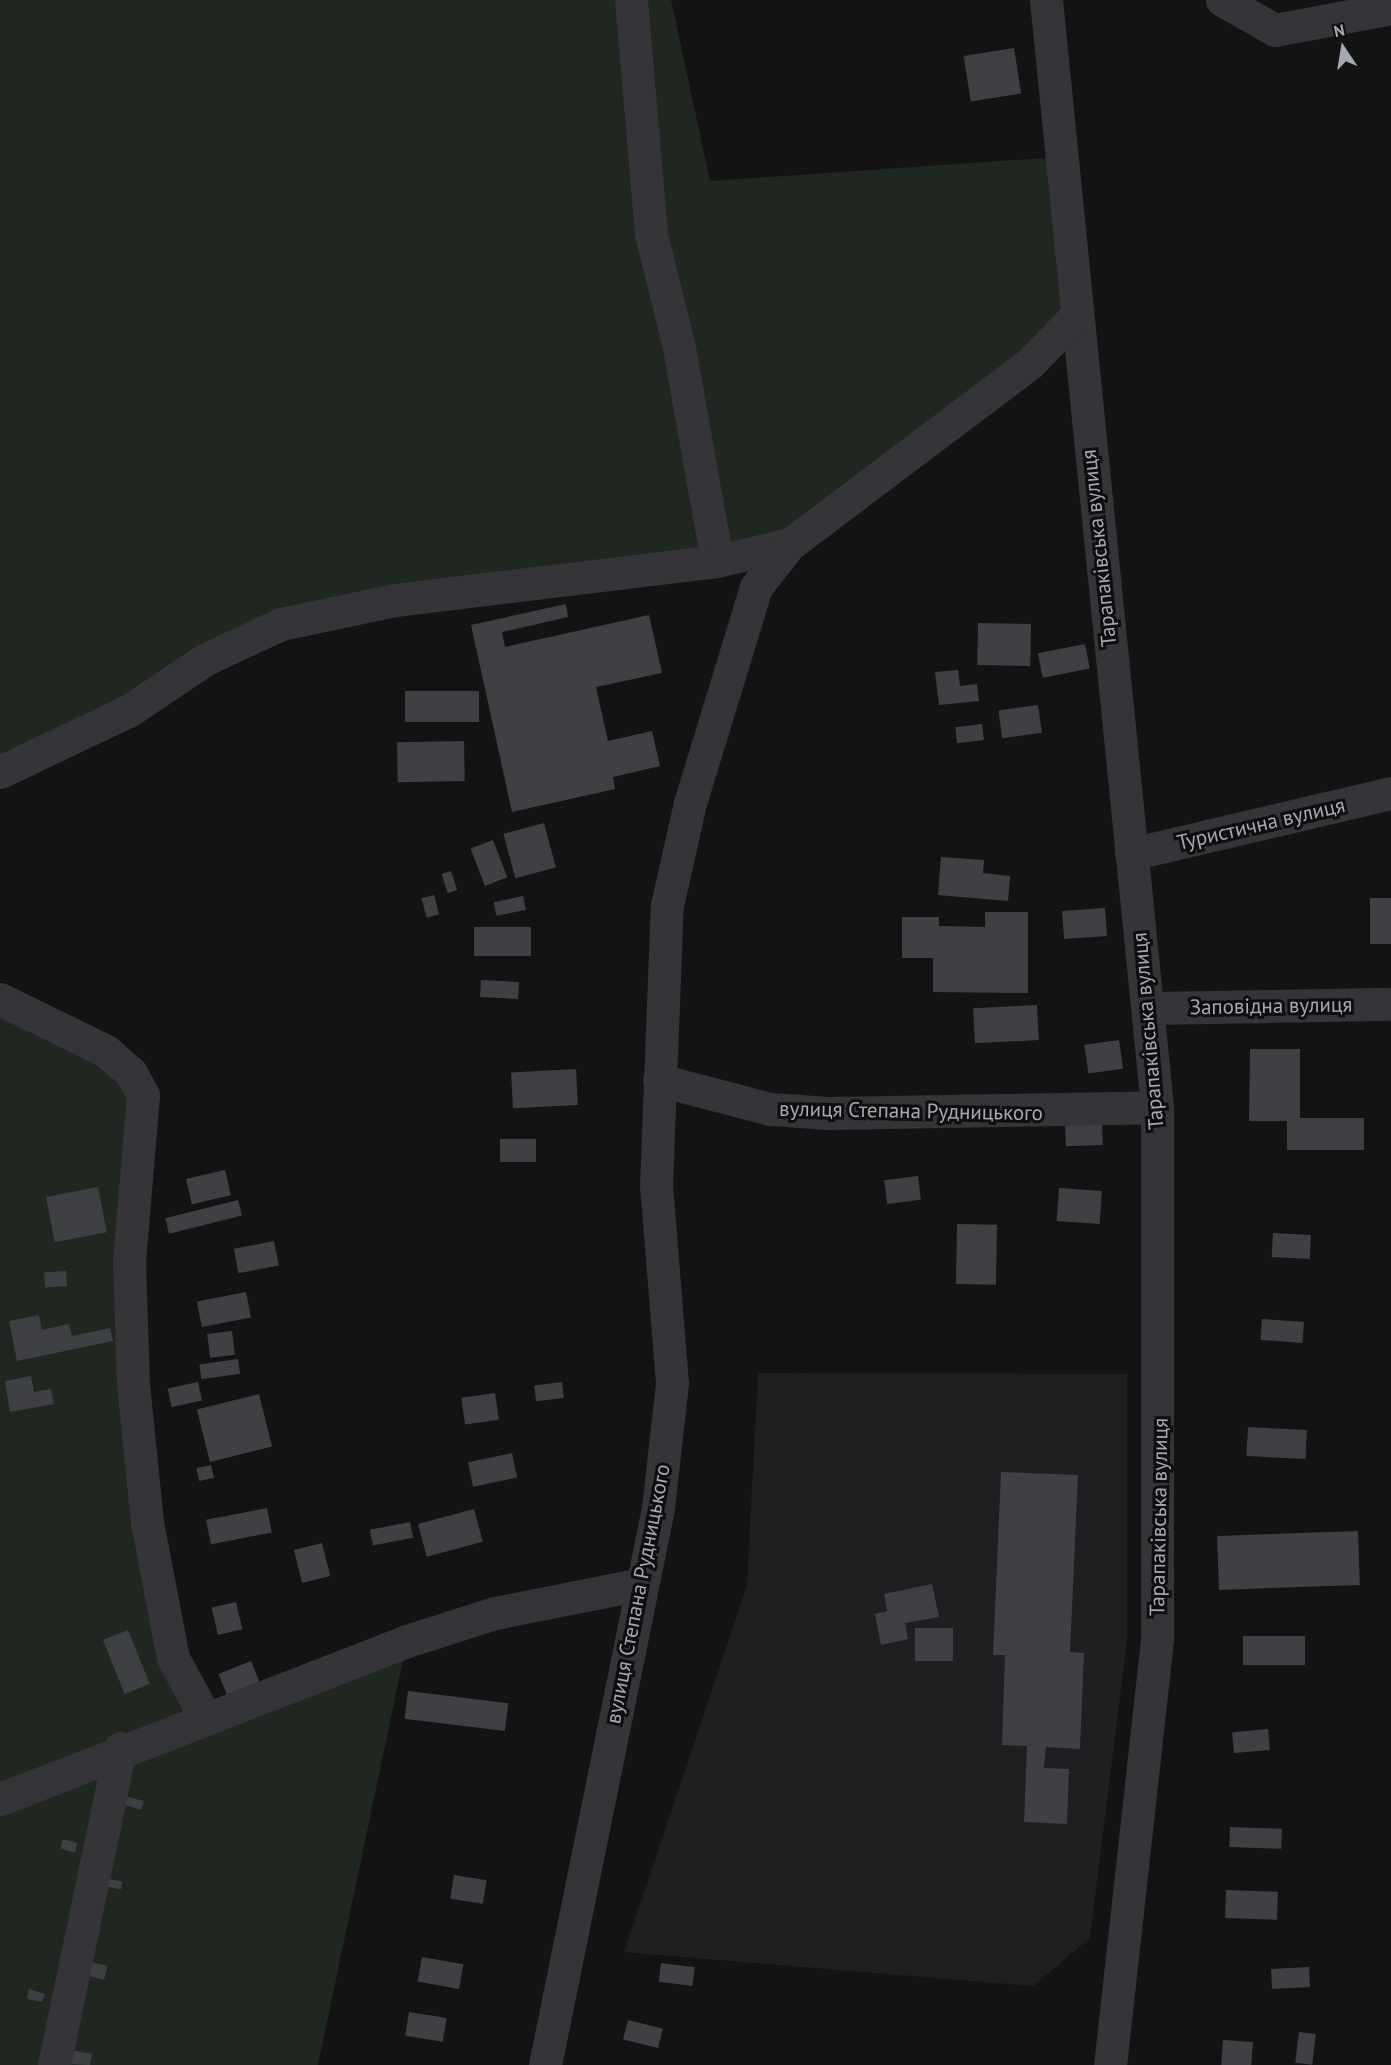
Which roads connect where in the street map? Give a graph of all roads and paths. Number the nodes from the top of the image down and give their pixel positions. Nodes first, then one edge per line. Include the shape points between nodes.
1 (631, 0) edge
2 (1046, 0) edge
3 (1222, 0) edge
4 (1391, 8) edge
5 (1074, 318) junction
6 (790, 544) junction
7 (717, 561) junction
8 (0, 772) edge
9 (1391, 793) edge
10 (1131, 854) junction
11 (0, 999) edge
12 (1391, 1004) edge
13 (1151, 1008) junction
14 (659, 1080) junction
15 (1157, 1107) junction
16 (641, 1584) junction
17 (204, 1715) junction
18 (120, 1748) junction
19 (0, 1799) edge
20 (54, 2065) edge
21 (544, 2065) edge
22 (1110, 2065) edge

1 - 7 street via 645,193
2 - 5 street, Тарапаківська вулиця
3 - 4 street via 1275,30
5 - 6 street via 1029,364
5 - 10 street, Тарапаківська вулиця
6 - 7 street
6 - 14 street via 756,586 690,804 667,904
7 - 8 street via 395,600 281,624 204,660 130,710
9 - 10 street, Туристична вулиця
10 - 13 street, Тарапаківська вулиця
11 - 17 street via 106,1051 131,1073 143,1095 129,1262 133,1384 147,1522 172,1658
12 - 13 street, Заповідна вулиця
13 - 15 street, Тарапаківська вулиця
14 - 15 street, вулиця Степана Рудницького via 770,1109 828,1113
14 - 16 street, вулиця Степана Рудницького via 656,1186 672,1383 658,1508
15 - 22 street, Тарапаківська вулиця via 1157,1640
16 - 17 street via 495,1613
16 - 21 street, вулиця Степана Рудницького
17 - 18 street
18 - 19 street
18 - 20 street

